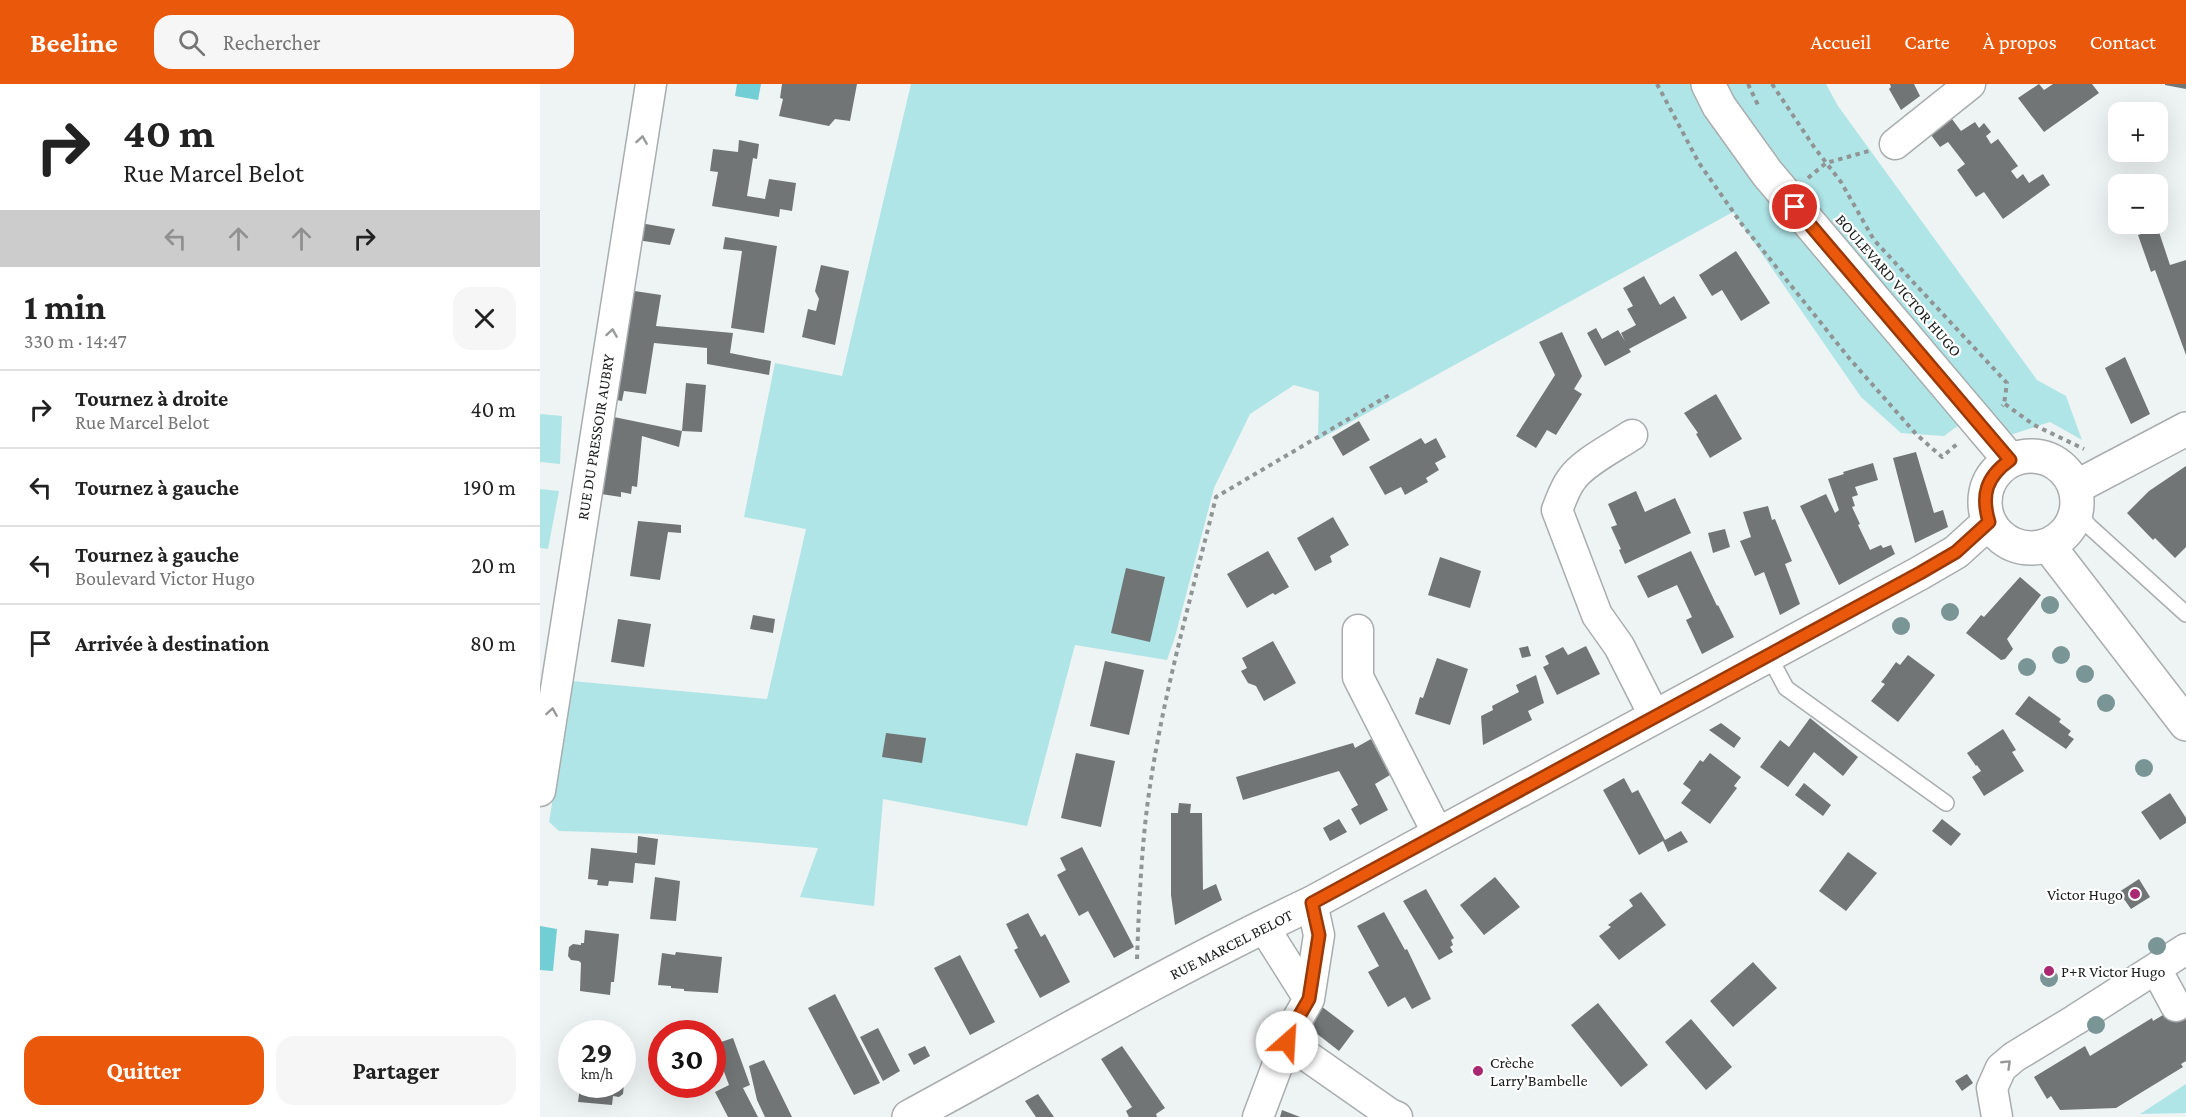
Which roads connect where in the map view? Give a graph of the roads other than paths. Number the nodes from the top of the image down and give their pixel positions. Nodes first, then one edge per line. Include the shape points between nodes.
1 (651, 84) edge
2 (1708, 84) edge
3 (1970, 84) edge
4 (1895, 144) road end
5 (2186, 429) edge
6 (1632, 435) dead end
7 (2010, 460) junction
8 (2076, 500) junction
9 (1989, 522) junction
10 (2048, 545) junction
11 (2186, 614) edge
12 (1358, 630) dead end
13 (1769, 656) junction
14 (1655, 717) junction
15 (2186, 724) edge
16 (540, 790) edge
17 (1946, 804) dead end
18 (1438, 834) junction
19 (1312, 903) junction
20 (1263, 926) junction
21 (2186, 950) edge
22 (2162, 980) dead end
23 (1309, 999) junction
24 (2176, 1006) dead end
25 (1287, 1042) junction
26 (909, 1117) edge
27 (1258, 1117) edge
28 (1397, 1117) edge
29 (1997, 1117) edge

16 -> 1 street, RUE DU PRESSOIR AUBRY
2 - 7 main road, BOULEVARD VICTOR HUGO via 1767,173 1992,414
3 - 4 street
5 - 8 main road
6 - 14 street via 1589,462 1571,479 1557,510 1597,615 1619,646
7 - 8 main road via 2025,455 2056,462 2068,473
7 - 9 main road via 1998,469 1988,487 1985,508
8 - 10 main road via 2071,526
8 - 11 lane via 2089,526
9 - 10 main road via 2008,542 2034,548
9 - 13 main road, RUE MARCEL BELOT via 1956,552
10 - 15 main road
12 - 18 street via 1358,677
13 - 14 main road, RUE MARCEL BELOT
13 - 17 lane via 1786,688
14 - 18 main road, RUE MARCEL BELOT
18 - 19 main road, RUE MARCEL BELOT
19 - 20 main road, RUE MARCEL BELOT
19 - 23 street via 1319,935
20 - 23 street
20 - 26 main road, RUE MARCEL BELOT
29 -> 21 street via 1992,1088 2001,1068
22 - 24 street
23 - 25 street
25 - 27 street
25 - 28 street

